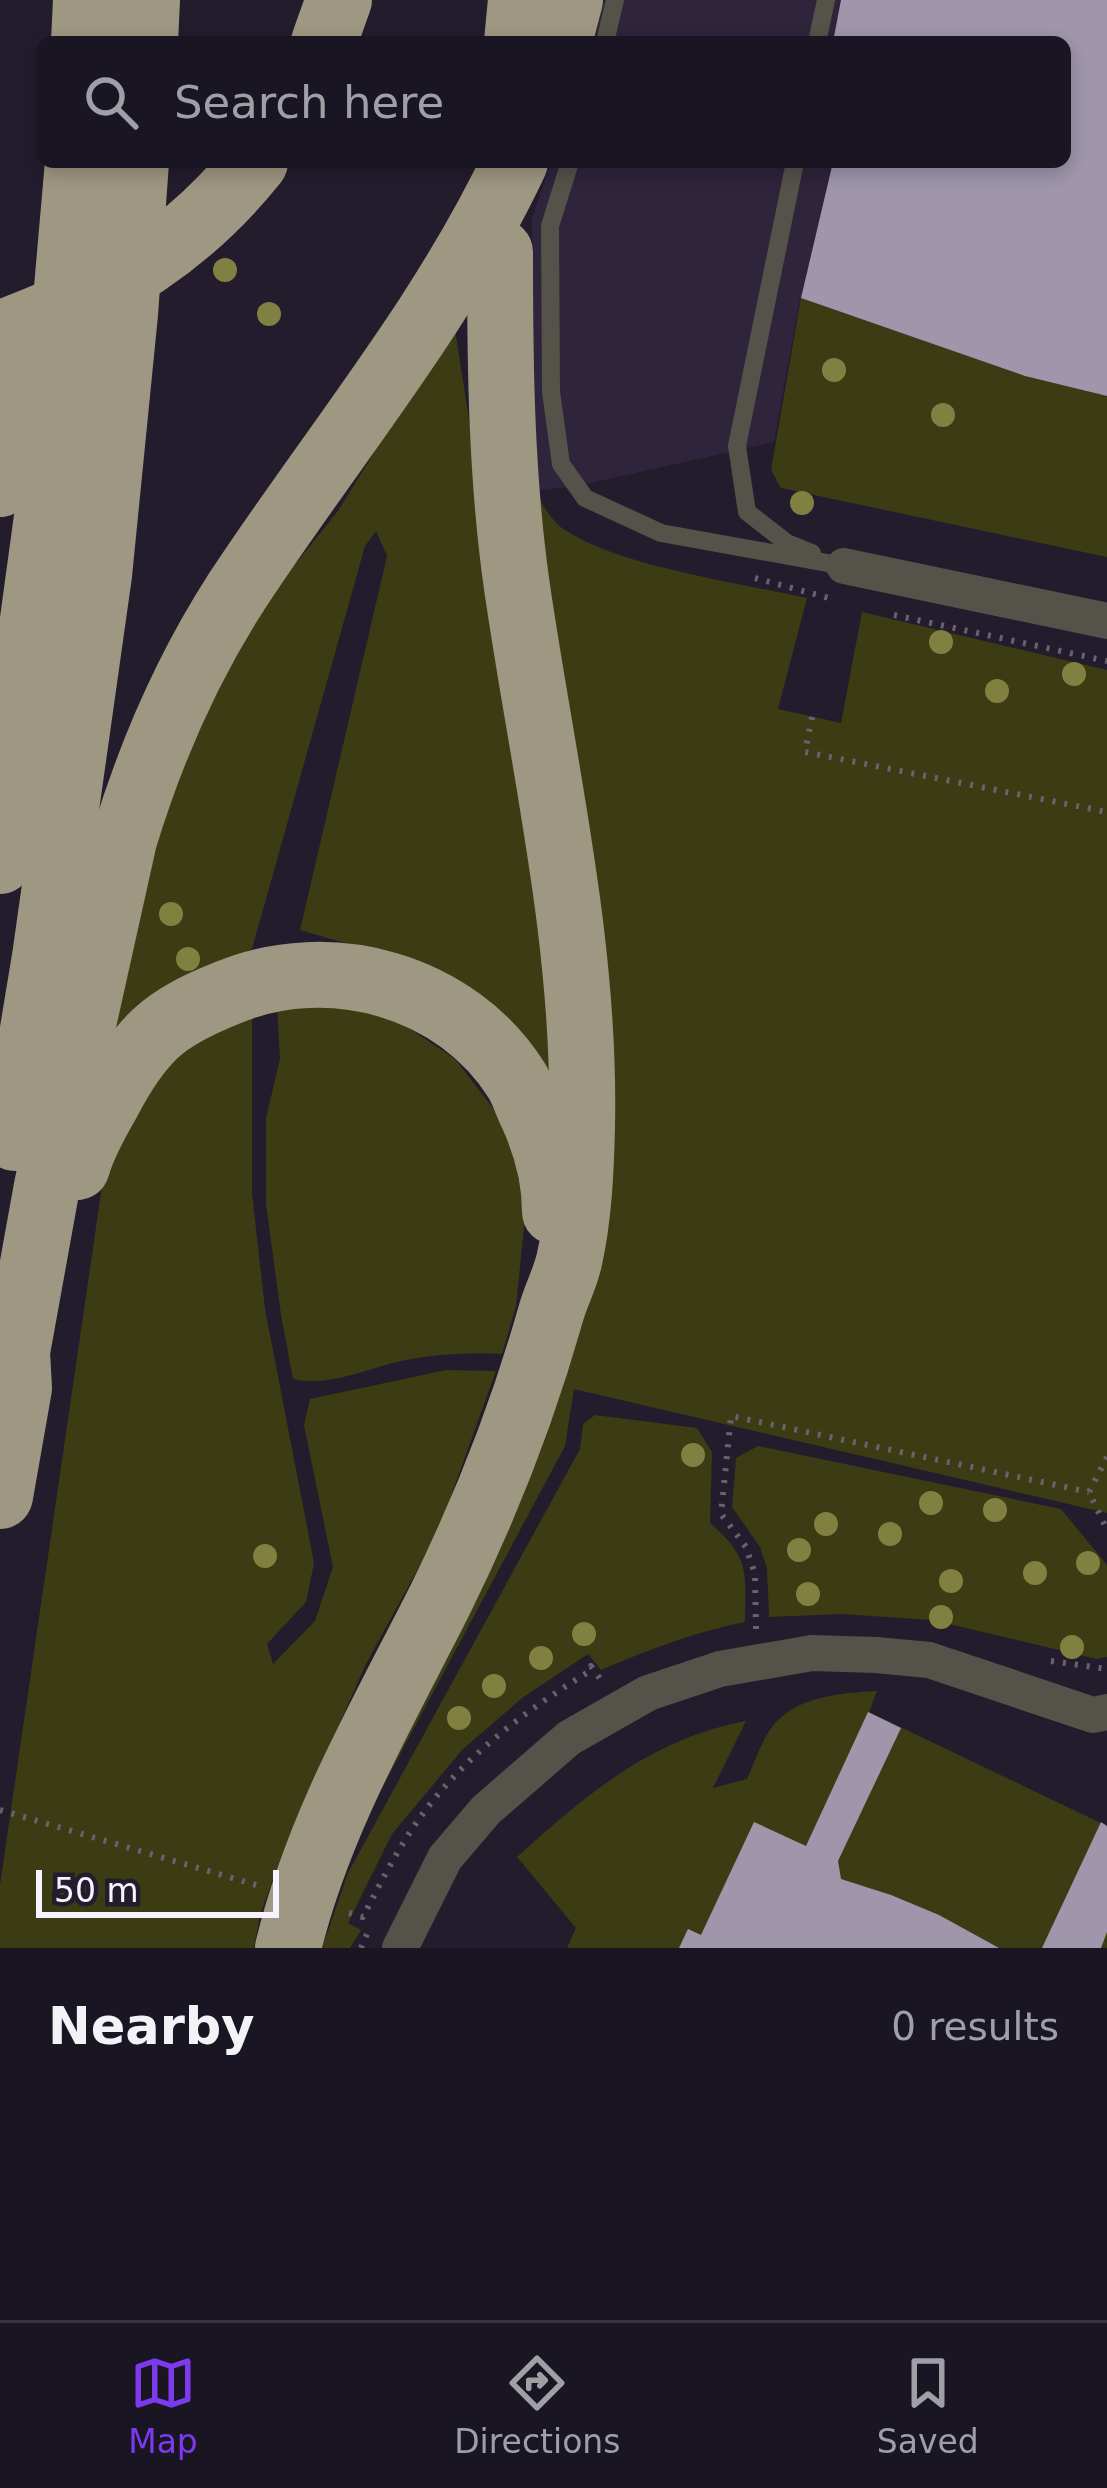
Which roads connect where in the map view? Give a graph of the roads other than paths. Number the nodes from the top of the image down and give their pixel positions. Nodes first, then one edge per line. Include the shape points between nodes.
1 (86, 0) edge
2 (147, 0) edge
3 (339, 0) edge
4 (826, 0) edge
5 (84, 36) edge
6 (145, 36) edge
7 (326, 36) edge
8 (818, 36) edge
9 (56, 168) edge
10 (77, 168) edge
11 (136, 168) edge
12 (250, 168) edge
13 (512, 168) edge
14 (568, 168) edge
15 (794, 168) edge
16 (500, 252) dead end
17 (0, 334) edge
18 (0, 484) edge
19 (844, 566) junction
20 (1107, 621) edge
21 (0, 861) edge
22 (0, 1225) edge
23 (553, 1305) junction
24 (19, 1388) junction
25 (0, 1496) edge
26 (1102, 1717) edge
27 (288, 1948) edge
28 (400, 1948) edge

1 - 5 highway
2 - 6 highway
3 - 7 highway
4 - 8 lane
9 - 18 highway via 25,390
10 - 21 highway via 47,517
11 - 22 highway via 99,575
12 - 17 highway via 180,240 96,293
13 - 24 highway via 431,314 236,594 137,795 47,1186 17,1352
14 - 19 lane via 550,226 560,464 585,498 661,533
15 - 19 lane via 737,452 747,512 787,542
16 - 23 highway via 516,582 574,947 583,1068 569,1262
19 - 20 street
23 - 24 highway via 555,1189 542,1136 517,1081 473,1029 426,998 368,978 310,973 254,981 197,1005 128,1065 80,1158
23 - 27 highway via 494,1479 344,1789
24 - 25 highway
26 - 28 street via 929,1660 875,1655 812,1653 648,1693 569,1738 486,1810 446,1858

